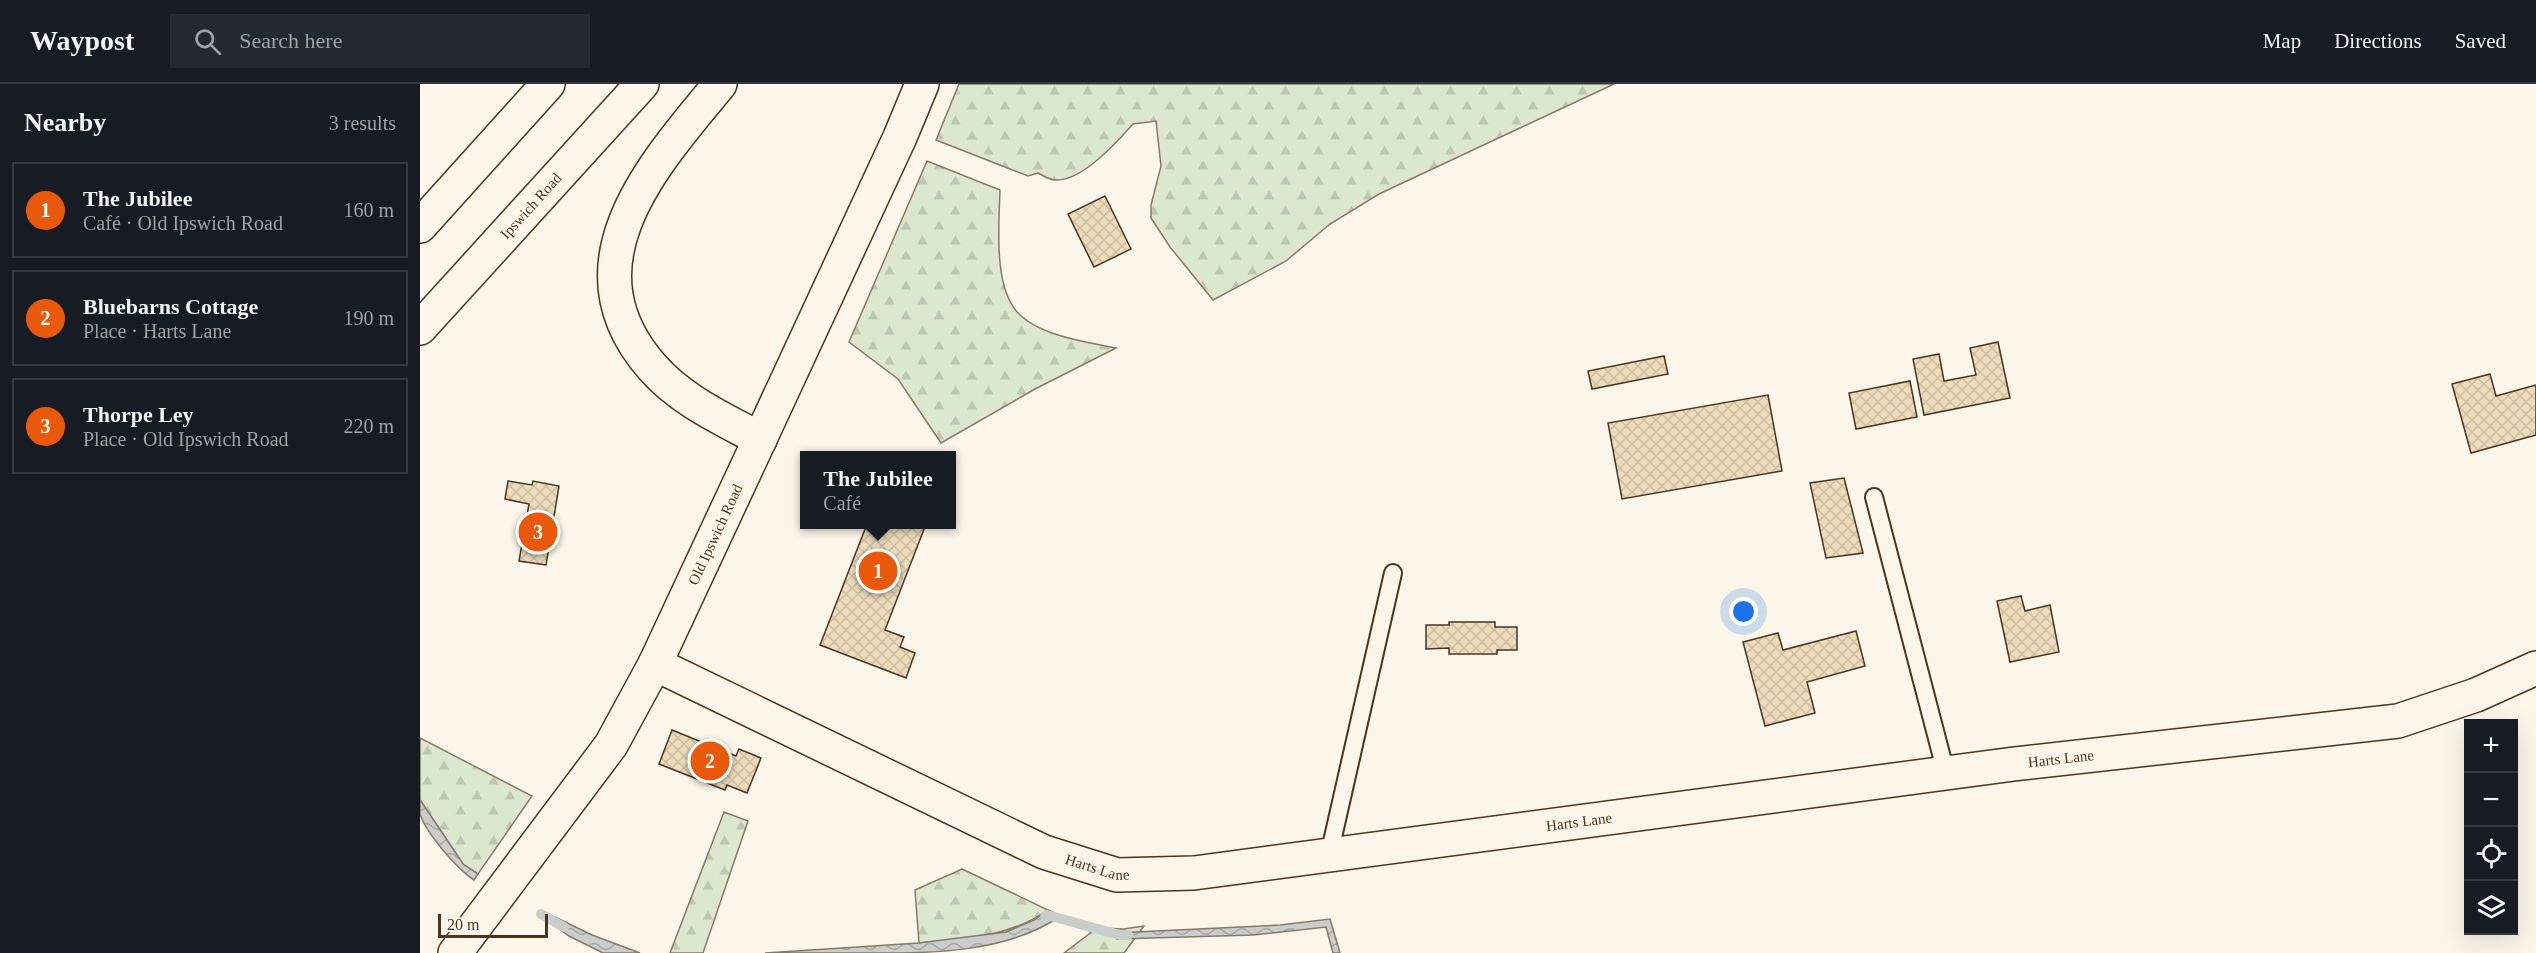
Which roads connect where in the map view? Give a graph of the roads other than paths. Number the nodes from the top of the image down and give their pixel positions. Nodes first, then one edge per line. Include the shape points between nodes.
1 (548, 84) edge
2 (642, 84) edge
3 (720, 84) edge
4 (922, 84) edge
5 (420, 226) edge
6 (420, 328) edge
7 (760, 439) junction
8 (1874, 497) dead end
9 (1393, 573) dead end
10 (656, 663) junction
11 (2536, 668) edge
12 (1946, 773) junction
13 (1329, 855) junction
14 (455, 953) edge

1 - 5 main road
2 - 6 main road, Ipswich Road
3 - 7 main road via 645,179 629,208 621,230 615,285 622,316 654,368 701,407
4 - 7 main road, Old Ipswich Road
7 - 10 main road, Old Ipswich Road
8 - 12 lane
9 - 13 lane
10 - 13 main road, Harts Lane via 1044,852 1117,875 1194,873
10 - 14 main road, Old Ipswich Road via 612,745
11 - 12 main road, Harts Lane via 2398,721
12 - 13 main road, Harts Lane

